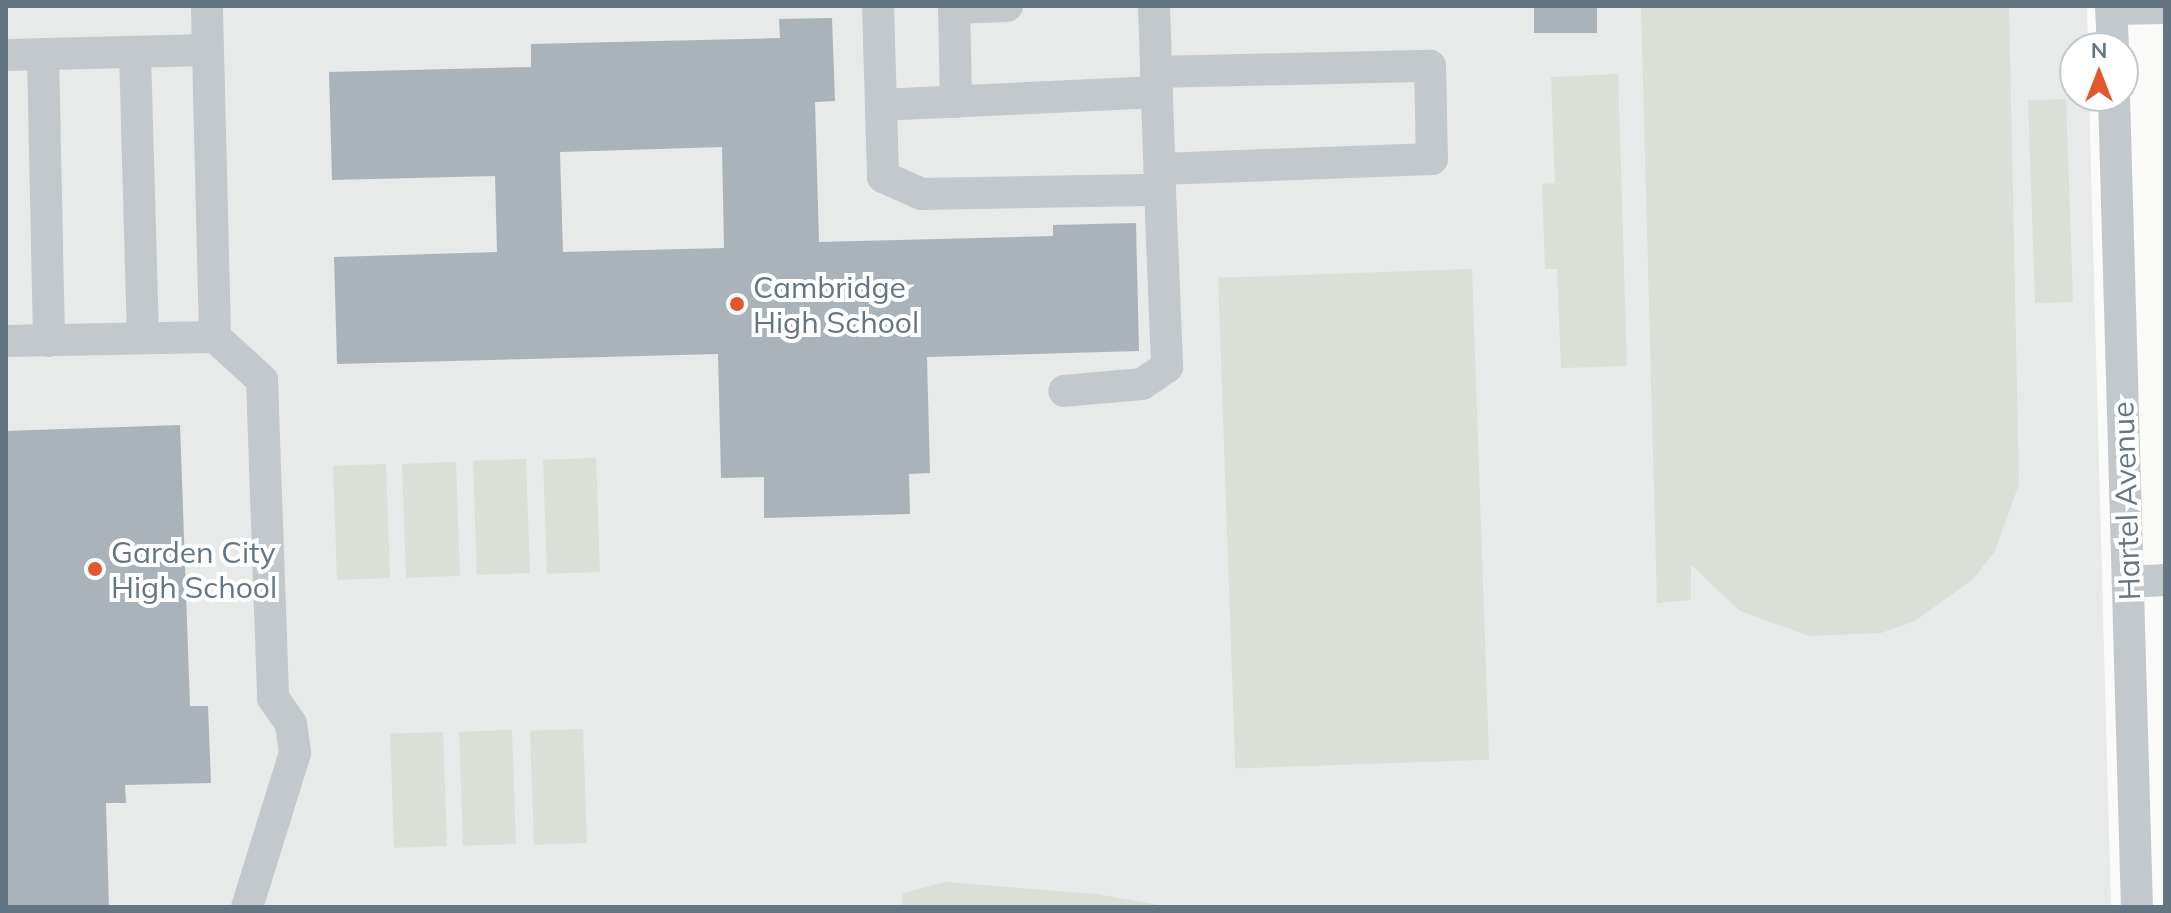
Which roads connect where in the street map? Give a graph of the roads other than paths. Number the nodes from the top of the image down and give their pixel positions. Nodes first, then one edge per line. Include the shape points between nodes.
1 (207, 6) edge
2 (878, 6) edge
3 (1007, 6) edge
4 (1154, 6) edge
5 (954, 7) edge
6 (2112, 7) edge
7 (2165, 8) edge
8 (2113, 32) edge
9 (208, 50) junction
10 (135, 52) junction
11 (43, 54) junction
12 (6, 55) edge
13 (1156, 82) junction
14 (956, 102) junction
15 (881, 105) junction
16 (2114, 112) edge
17 (1160, 180) junction
18 (215, 337) junction
19 (143, 338) junction
20 (6, 341) edge
21 (49, 341) junction
22 (1064, 391) dead end
23 (2165, 580) edge
24 (2128, 582) junction
25 (247, 907) edge
26 (2137, 907) edge

1 - 9 street
2 - 15 street
3 - 5 street
4 - 13 street
5 - 14 street
6 - 7 street
6 - 8 street
9 - 10 street
9 - 18 street
10 - 11 street
10 - 19 street
11 - 12 street
11 - 21 street
13 - 14 street
13 - 17 street
13 - 17 street via 1430,66 1432,159
14 - 15 street
15 - 17 street via 883,177 922,194
16 - 24 street, Hartel Avenue
17 - 22 street via 1167,367 1142,384
18 - 19 street
18 - 25 street via 262,380 273,698 291,724 295,753
19 - 21 street
20 - 21 street
23 - 24 street
24 - 26 street, Hartel Avenue

